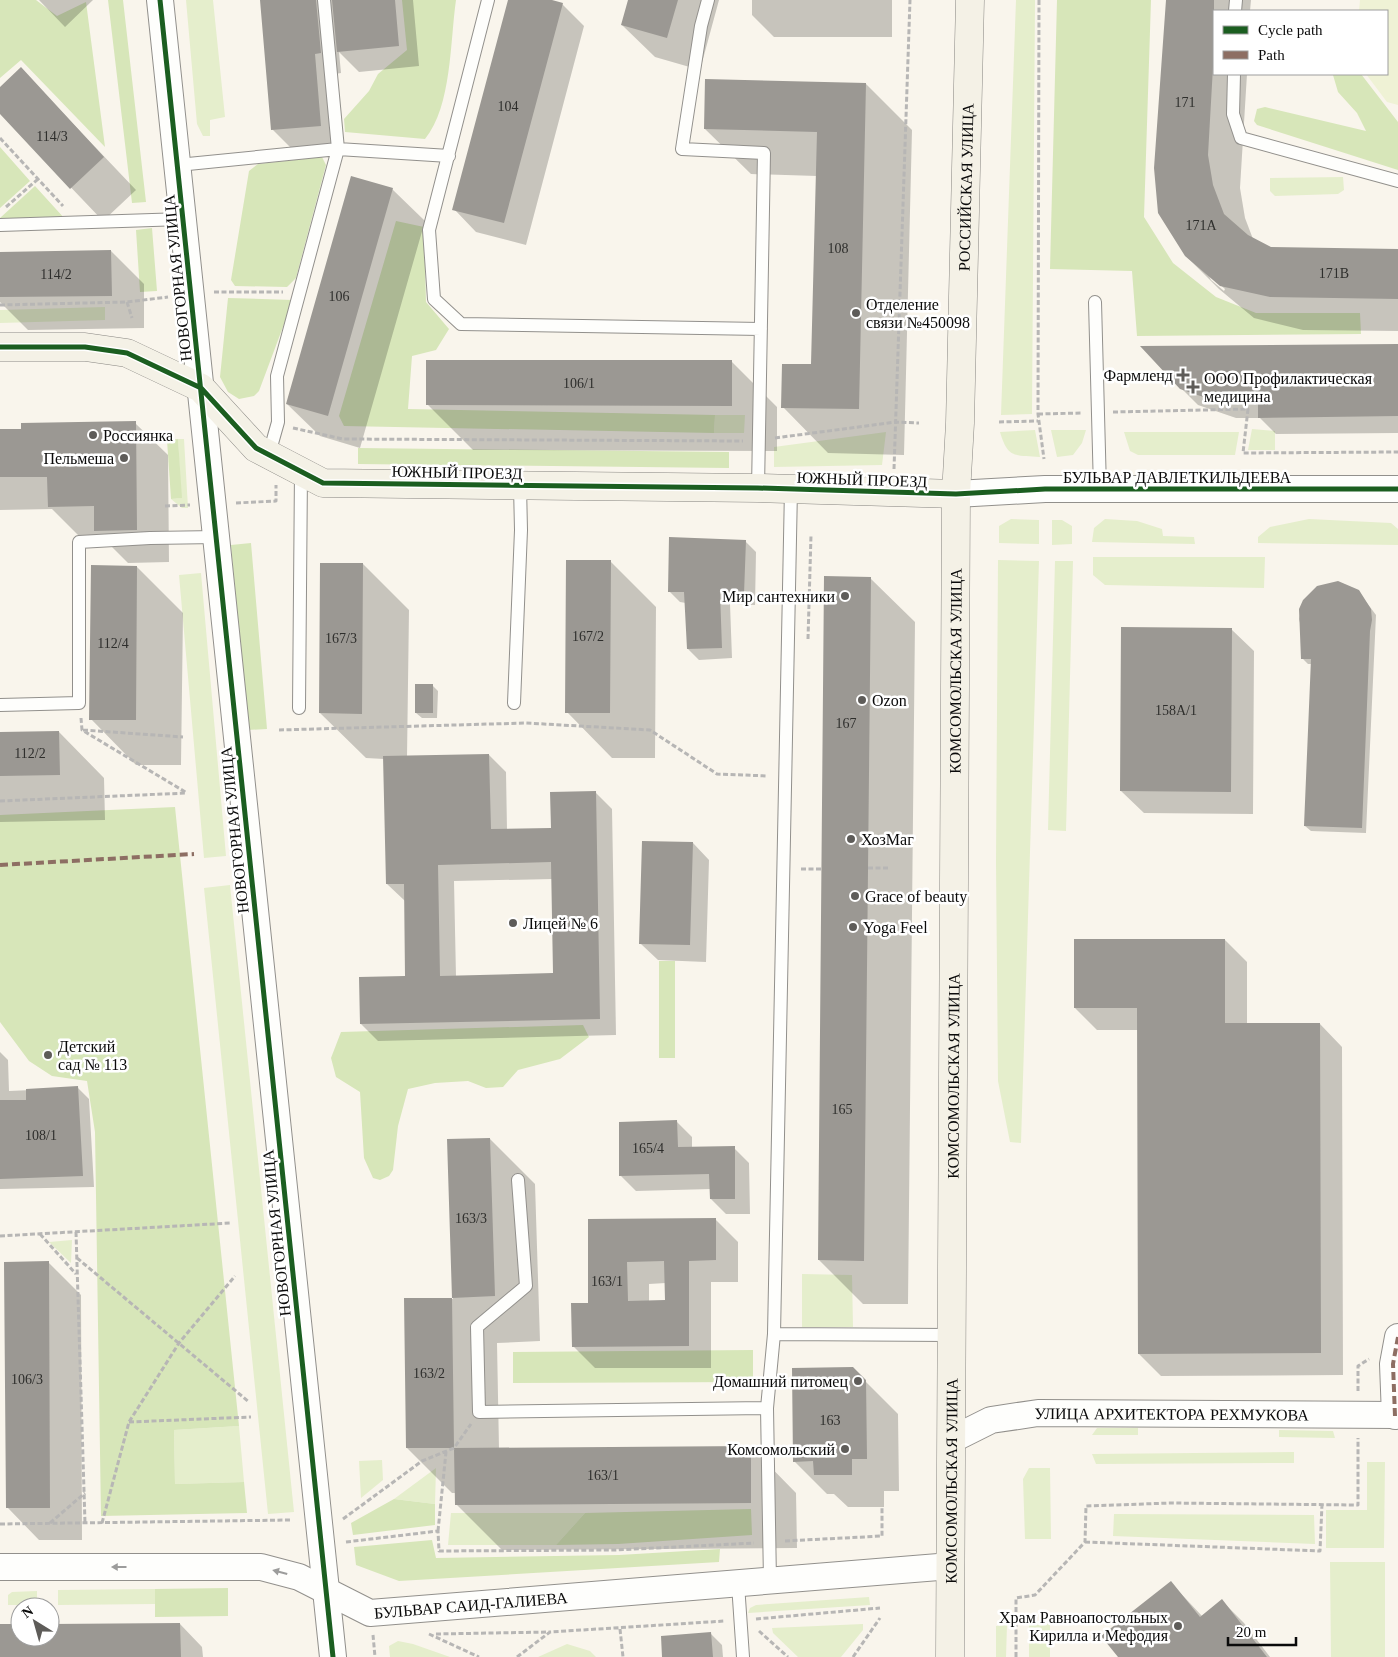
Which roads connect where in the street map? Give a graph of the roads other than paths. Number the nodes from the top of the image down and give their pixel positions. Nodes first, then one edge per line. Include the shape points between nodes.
1 (160, 0) edge
2 (324, 0) edge
3 (488, 0) edge
4 (708, 0) edge
5 (970, 0) edge
6 (1234, 75) edge
7 (338, 149) junction
8 (449, 156) junction
9 (178, 165) junction
10 (1398, 181) edge
11 (183, 219) junction
12 (0, 225) edge
13 (1096, 302) dead end
14 (761, 329) junction
15 (0, 347) edge
16 (201, 388) junction
17 (270, 454) junction
18 (301, 471) junction
19 (520, 486) junction
20 (758, 488) junction
21 (791, 489) junction
22 (1100, 489) junction
23 (1398, 489) edge
24 (956, 494) junction
25 (217, 537) junction
26 (514, 703) dead end
27 (0, 705) edge
28 (299, 708) dead end
29 (518, 1180) dead end
30 (774, 1334) junction
31 (951, 1335) junction
32 (1398, 1337) edge
33 (767, 1408) junction
34 (1396, 1416) edge
35 (951, 1440) junction
36 (951, 1566) junction
37 (0, 1567) edge
38 (770, 1581) junction
39 (738, 1584) junction
40 (325, 1591) junction
41 (333, 1657) edge
42 (743, 1657) edge
43 (950, 1657) edge

1 - 9 street, НОВОГОРНАЯ УЛИЦА
2 - 7 lane
3 - 8 lane
4 - 14 lane via 682,149 764,153
5 - 24 main road, РОССИЙСКАЯ УЛИЦА
6 - 10 lane via 1233,114 1241,138
7 - 8 lane
7 - 9 lane
7 - 17 lane via 277,376 278,422
8 - 14 lane via 429,230 434,299 461,324
9 - 11 street, НОВОГОРНАЯ УЛИЦА
11 - 12 lane
11 - 16 street, НОВОГОРНАЯ УЛИЦА
13 - 22 lane
14 - 20 lane
15 - 16 main road, ЮЖНЫЙ ПРОЕЗД via 108,349 128,353
16 - 17 main road, ЮЖНЫЙ ПРОЕЗД via 256,448
16 - 25 street, НОВОГОРНАЯ УЛИЦА
17 - 18 main road, ЮЖНЫЙ ПРОЕЗД
18 - 19 main road, ЮЖНЫЙ ПРОЕЗД via 323,483
18 - 28 lane
19 - 20 main road, ЮЖНЫЙ ПРОЕЗД
19 - 26 lane
20 - 21 main road, ЮЖНЫЙ ПРОЕЗД
21 - 24 main road, ЮЖНЫЙ ПРОЕЗД
21 - 30 lane
22 - 23 street, БУЛЬВАР ДАВЛЕТКИЛЬДЕЕВА
22 - 24 street, БУЛЬВАР ДАВЛЕТКИЛЬДЕЕВА
24 - 31 main road, КОМСОМОЛЬСКАЯ УЛИЦА
25 - 27 lane via 79,542 79,703
25 - 40 street, НОВОГОРНАЯ УЛИЦА
29 - 33 lane via 526,1286 477,1327 479,1412
30 - 31 lane
30 - 33 lane
31 - 35 main road, КОМСОМОЛЬСКАЯ УЛИЦА
32 - 34 street via 1394,1364
33 - 38 lane
34 - 35 street, УЛИЦА АРХИТЕКТОРА РЕХМУКОВА via 1038,1413 991,1420
35 - 36 main road, КОМСОМОЛЬСКАЯ УЛИЦА
36 - 38 street, БУЛЬВАР САИД-ГАЛИЕВА
36 - 43 main road, КОМСОМОЛЬСКАЯ УЛИЦА
40 -> 37 street, БУЛЬВАР САИД-ГАЛИЕВА via 299,1577 261,1567
38 - 39 street, БУЛЬВАР САИД-ГАЛИЕВА
39 - 40 street, БУЛЬВАР САИД-ГАЛИЕВА via 370,1613
39 - 42 lane
40 - 41 street, НОВОГОРНАЯ УЛИЦА

